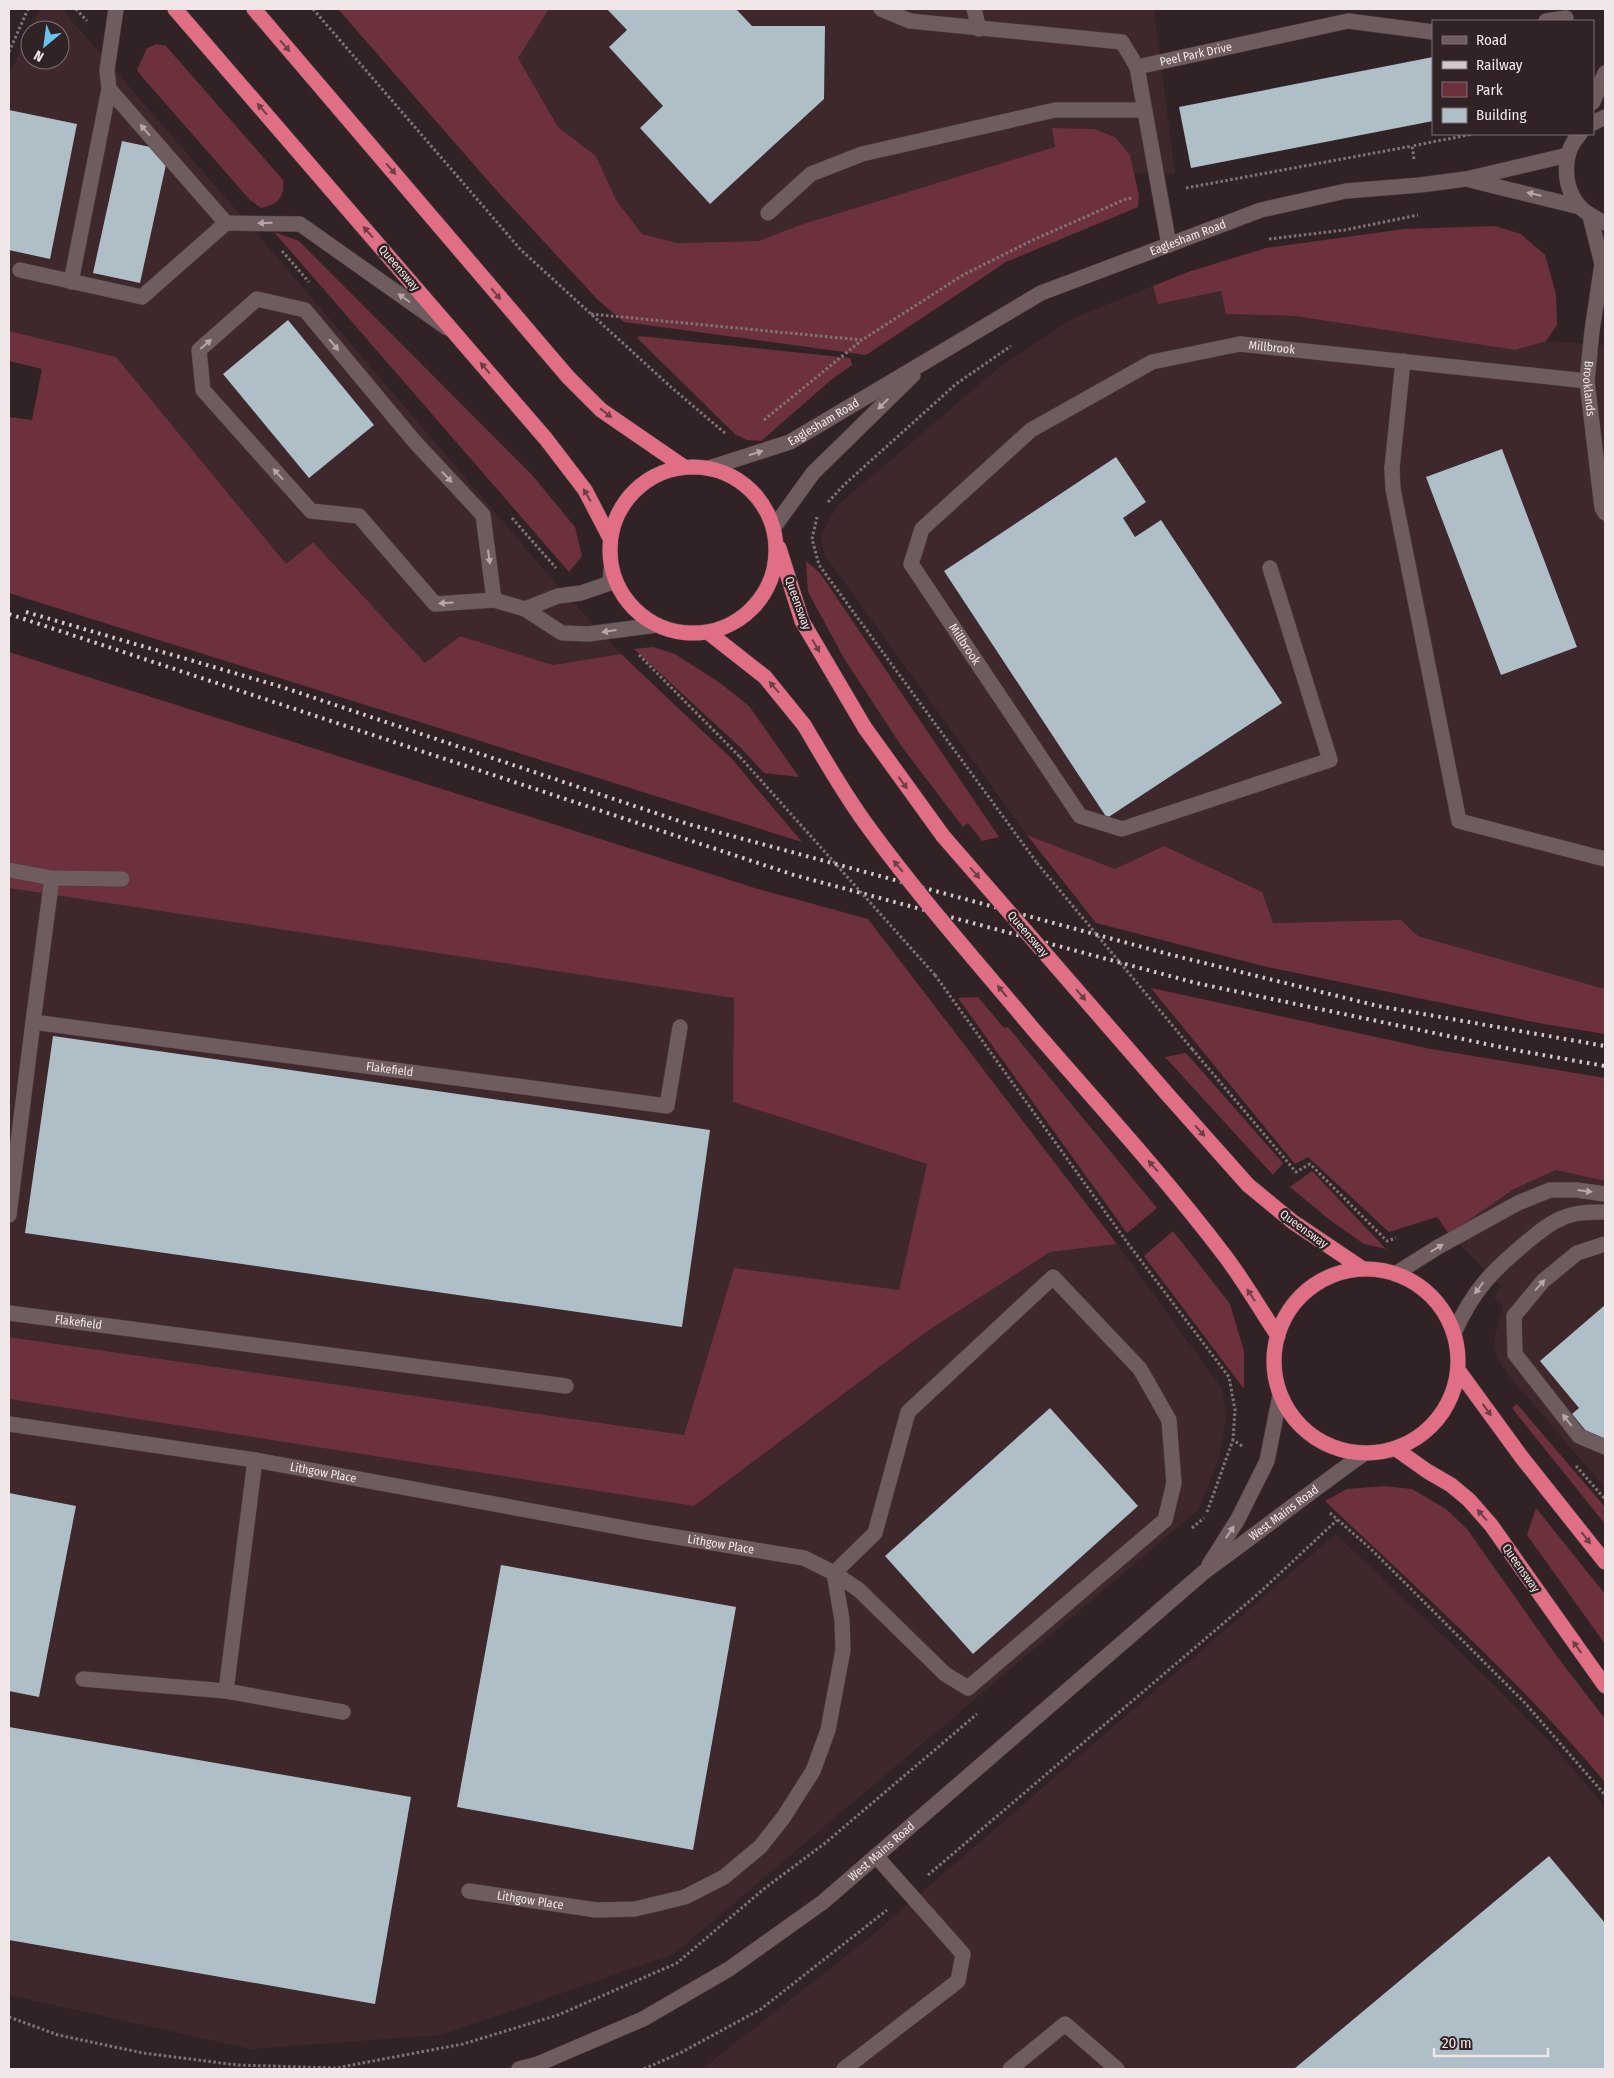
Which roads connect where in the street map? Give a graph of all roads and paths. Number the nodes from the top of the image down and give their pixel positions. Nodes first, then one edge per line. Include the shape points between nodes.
1 (28, 9) edge
2 (116, 9) edge
3 (176, 9) edge
4 (254, 9) edge
5 (313, 9) edge
6 (881, 9) edge
7 (974, 9) edge
8 (1566, 18) dead end
9 (1553, 20) edge
10 (979, 29) junction
11 (1432, 32) edge
12 (9, 52) edge
13 (1137, 67) junction
14 (1605, 73) edge
15 (109, 89) junction
16 (1594, 100) edge
17 (1144, 110) junction
18 (1468, 135) edge
19 (1578, 135) edge
20 (1412, 146) junction
21 (1568, 155) junction
22 (1466, 179) junction
23 (1420, 186) junction
24 (1160, 193) junction
25 (1586, 212) junction
26 (768, 213) dead end
27 (226, 223) junction
28 (1605, 223) edge
29 (1169, 245) junction
30 (1604, 261) edge
31 (20, 270) dead end
32 (70, 282) junction
33 (591, 314) junction
34 (458, 337) junction
35 (862, 340) junction
36 (930, 358) junction
37 (1403, 361) junction
38 (1587, 381) junction
39 (730, 437) dead end
40 (764, 451) junction
41 (684, 467) junction
42 (709, 468) junction
43 (1605, 513) edge
44 (774, 531) junction
45 (610, 538) junction
46 (1270, 568) dead end
47 (611, 570) junction
48 (494, 600) junction
49 (525, 608) junction
50 (657, 626) junction
51 (615, 630) junction
52 (709, 632) junction
53 (1605, 859) edge
54 (1037, 863) dead end
55 (9, 870) edge
56 (52, 878) junction
57 (122, 879) dead end
58 (33, 1022) junction
59 (680, 1027) dead end
60 (1296, 1172) dead end
61 (1605, 1194) edge
62 (1605, 1212) edge
63 (9, 1215) edge
64 (1605, 1244) edge
65 (1363, 1269) junction
66 (1395, 1274) junction
67 (9, 1313) edge
68 (1454, 1333) junction
69 (1278, 1336) junction
70 (1458, 1370) junction
71 (566, 1386) dead end
72 (1280, 1395) junction
73 (9, 1424) edge
74 (1233, 1440) junction
75 (1605, 1447) edge
76 (1396, 1449) junction
77 (1365, 1453) junction
78 (255, 1460) junction
79 (1267, 1461) junction
80 (1307, 1494) junction
81 (1337, 1520) junction
82 (1185, 1534) dead end
83 (1605, 1562) edge
84 (1204, 1572) junction
85 (834, 1573) junction
86 (83, 1679) dead end
87 (1605, 1686) edge
88 (226, 1691) junction
89 (981, 1711) dead end
90 (343, 1712) dead end
91 (1605, 1795) edge
92 (876, 1856) junction
93 (469, 1892) dead end
94 (909, 1892) junction
95 (9, 2017) edge
96 (519, 2069) edge
97 (644, 2069) edge
98 (844, 2069) edge
99 (1010, 2069) edge
100 (1117, 2069) edge

1 - 12 path
2 - 15 street via 107,70
34 -> 3 highway, Queensway
4 -> 41 highway via 568,377 601,410
5 - 33 path via 520,250
6 - 10 street via 910,21
7 - 10 street
8 - 9 street
10 - 13 street via 1122,42
11 - 13 street, Peel Park Drive via 1348,21
13 - 17 street
14 - 16 street
27 -> 15 street
15 - 32 street
17 - 24 street
17 - 26 street via 1055,110 862,154 811,174
18 - 20 path
19 - 21 street
20 - 23 path
20 - 24 path
21 - 22 street, Eaglesham Road
21 - 25 street, Brooklands via 1566,174 1570,192
22 - 23 street, Eaglesham Road
25 -> 22 street, Eaglesham Road
23 - 29 street, Eaglesham Road via 1346,191 1261,210
24 - 29 street
24 - 35 path via 1126,199 981,266
25 - 28 street, Eaglesham Road
25 - 30 street, Brooklands
27 - 32 street via 142,297
34 -> 27 street via 300,224
29 - 36 street, Eaglesham Road via 1041,293
30 - 38 street, Brooklands
31 - 32 street
33 - 35 path
33 - 39 path
45 -> 34 highway, Queensway via 579,482 546,438
35 - 40 path via 760,424
36 - 40 street, Eaglesham Road via 790,442
36 -> 44 street, Eaglesham Road via 813,473
37 - 38 street, Millbrook
37 - 46 street, Millbrook via 1240,344 1152,362 1031,430 922,529 911,564 1080,816 1122,829 1330,760
37 - 53 street via 1392,468 1393,489 1459,821
38 - 43 street, Brooklands
42 -> 40 street, Eaglesham Road
41 - 42 highway
41 - 45 highway via 663,472 644,482 616,516
42 - 44 highway via 731,475 750,489 764,506
44 - 52 highway via 776,561 769,586 754,608 733,624
44 -> 65 highway, Queensway, bridge via 802,621 865,728 943,836 1248,1185 1293,1222
45 - 47 highway
47 - 49 street via 610,583
47 - 50 highway via 628,603
48 -> 48 street via 436,604 359,516 311,511 203,390 199,350 257,300 305,310 414,441 483,514
48 - 49 street
51 -> 49 street via 562,633
50 - 51 street
50 - 52 highway via 682,633
51 - 74 path, bridge via 740,758 935,975 1129,1245 1229,1377 1235,1410
69 -> 52 highway, bridge via 1227,1258 1163,1178 1033,1029 890,856 833,775 804,725 765,677
54 - 60 path, bridge
55 - 56 street
56 - 57 street
56 - 58 street
58 - 59 street, Flakefield via 667,1106
58 - 63 street
66 -> 61 street via 1446,1243 1550,1190
62 -> 68 street via 1582,1212 1559,1219 1540,1231 1499,1265 1480,1286
75 -> 64 street via 1579,1436 1515,1354 1514,1316 1543,1281 1570,1259
65 - 66 highway
65 - 69 highway via 1331,1276 1303,1294 1284,1320
66 - 68 highway via 1411,1280 1438,1303
67 - 71 street, Flakefield
68 - 70 highway
69 - 72 highway via 1274,1355
70 - 76 highway via 1452,1396 1438,1418 1419,1437
70 -> 83 highway
72 - 77 highway via 1294,1418 1314,1437 1338,1449
72 - 79 street, West Mains Road
73 - 78 street, Lithgow Place
74 - 79 path
74 - 82 path via 1206,1516
76 - 77 highway
87 -> 76 highway, Queensway via 1469,1500
77 - 80 street, West Mains Road
78 - 85 street, Lithgow Place via 804,1558
78 - 88 street
84 -> 79 street, West Mains Road via 1238,1520
80 - 81 path
80 - 84 street, West Mains Road
81 - 91 path via 1372,1550 1525,1703
81 - 94 path via 1259,1593
84 - 92 street, West Mains Road
85 - 85 street via 859,1590 944,1674 968,1688 1165,1520 1174,1483 1169,1420 1140,1370 1053,1277 908,1412 875,1533
85 - 93 street, Lithgow Place via 843,1650 828,1730 813,1771 760,1847 724,1877 685,1897 635,1909 596,1910
86 - 88 street
88 - 90 street
89 - 95 path via 677,1964 558,2015 463,2044 336,2068 237,2065 143,2053 58,2035
92 - 94 street
92 - 96 street, West Mains Road via 823,1902 729,1969 643,2019
94 - 97 path via 866,1929 760,2009
94 - 98 street via 963,1954 958,1981
99 - 100 street via 1065,2024

